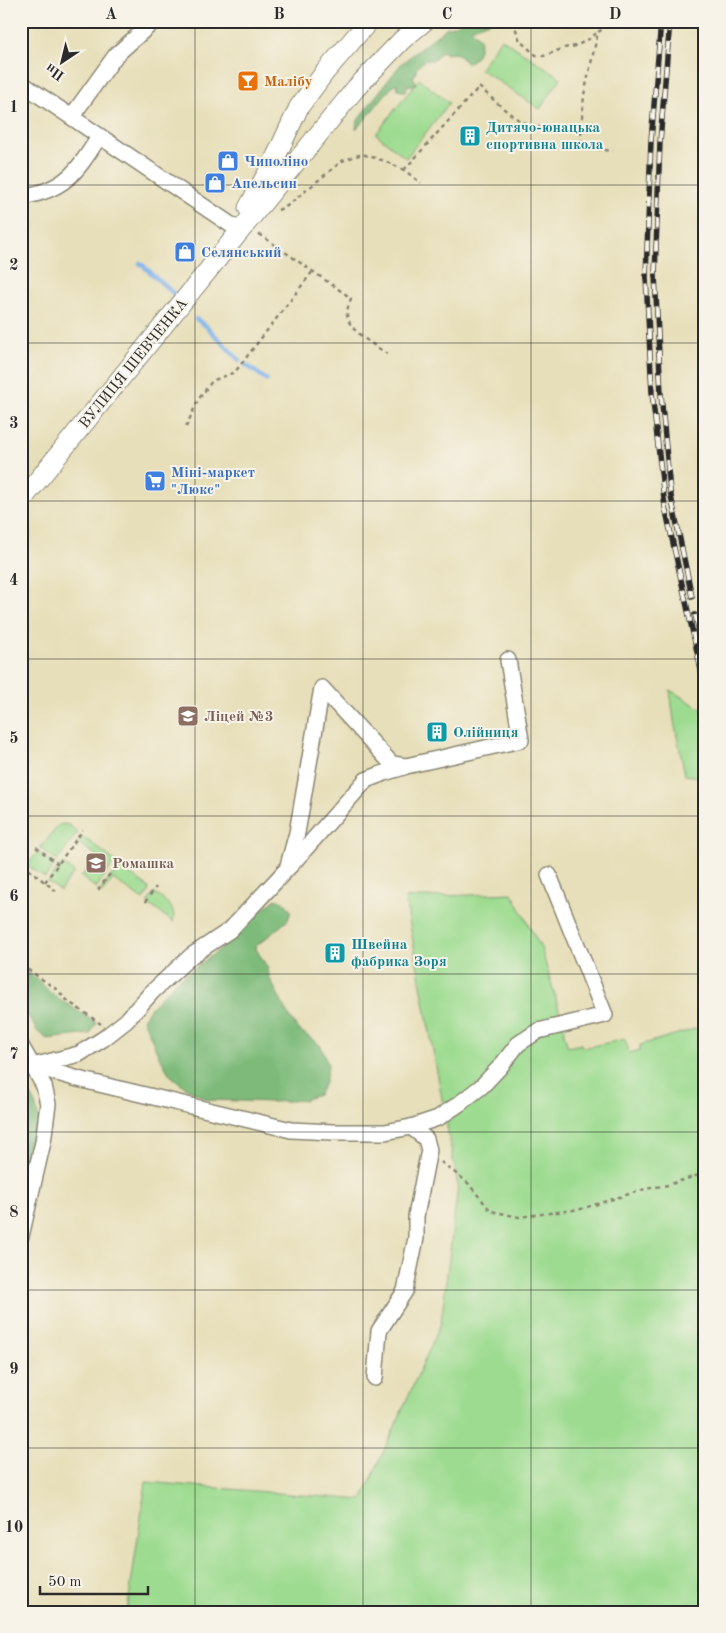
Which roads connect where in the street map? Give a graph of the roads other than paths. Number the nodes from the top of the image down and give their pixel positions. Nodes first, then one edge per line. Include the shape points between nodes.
1 (154, 21) edge
2 (369, 21) edge
3 (425, 21) edge
4 (21, 83) edge
5 (72, 116) junction
6 (99, 136) junction
7 (21, 197) edge
8 (243, 228) junction
9 (21, 501) edge
10 (508, 660) dead end
11 (406, 766) junction
12 (287, 869) junction
13 (549, 875) dead end
14 (21, 1046) edge
15 (33, 1066) junction
16 (411, 1128) junction
17 (21, 1236) edge
18 (374, 1378) dead end

1 - 5 street via 116,55
2 - 8 main road, ВУЛИЦЯ ШЕВЧЕНКА via 299,108 248,206
3 - 8 main road, ВУЛИЦЯ ШЕВЧЕНКА via 356,88
4 - 5 street
5 - 6 street
6 - 7 street via 85,159 64,182 43,193
6 - 8 street
8 - 9 main road, ВУЛИЦЯ ШЕВЧЕНКА
10 - 11 street via 521,740
11 - 12 street via 366,780
11 - 12 street via 392,764 322,688 297,833
12 - 15 street via 230,930 191,956 112,1033 79,1054
13 - 16 street via 605,1015 538,1031 518,1044 482,1086 459,1104 438,1118
14 - 15 street
15 - 16 street via 290,1130 385,1132
15 - 17 street via 44,1086 48,1104 43,1142
16 - 18 street via 426,1139 429,1150 416,1216 416,1238 404,1291 379,1331

